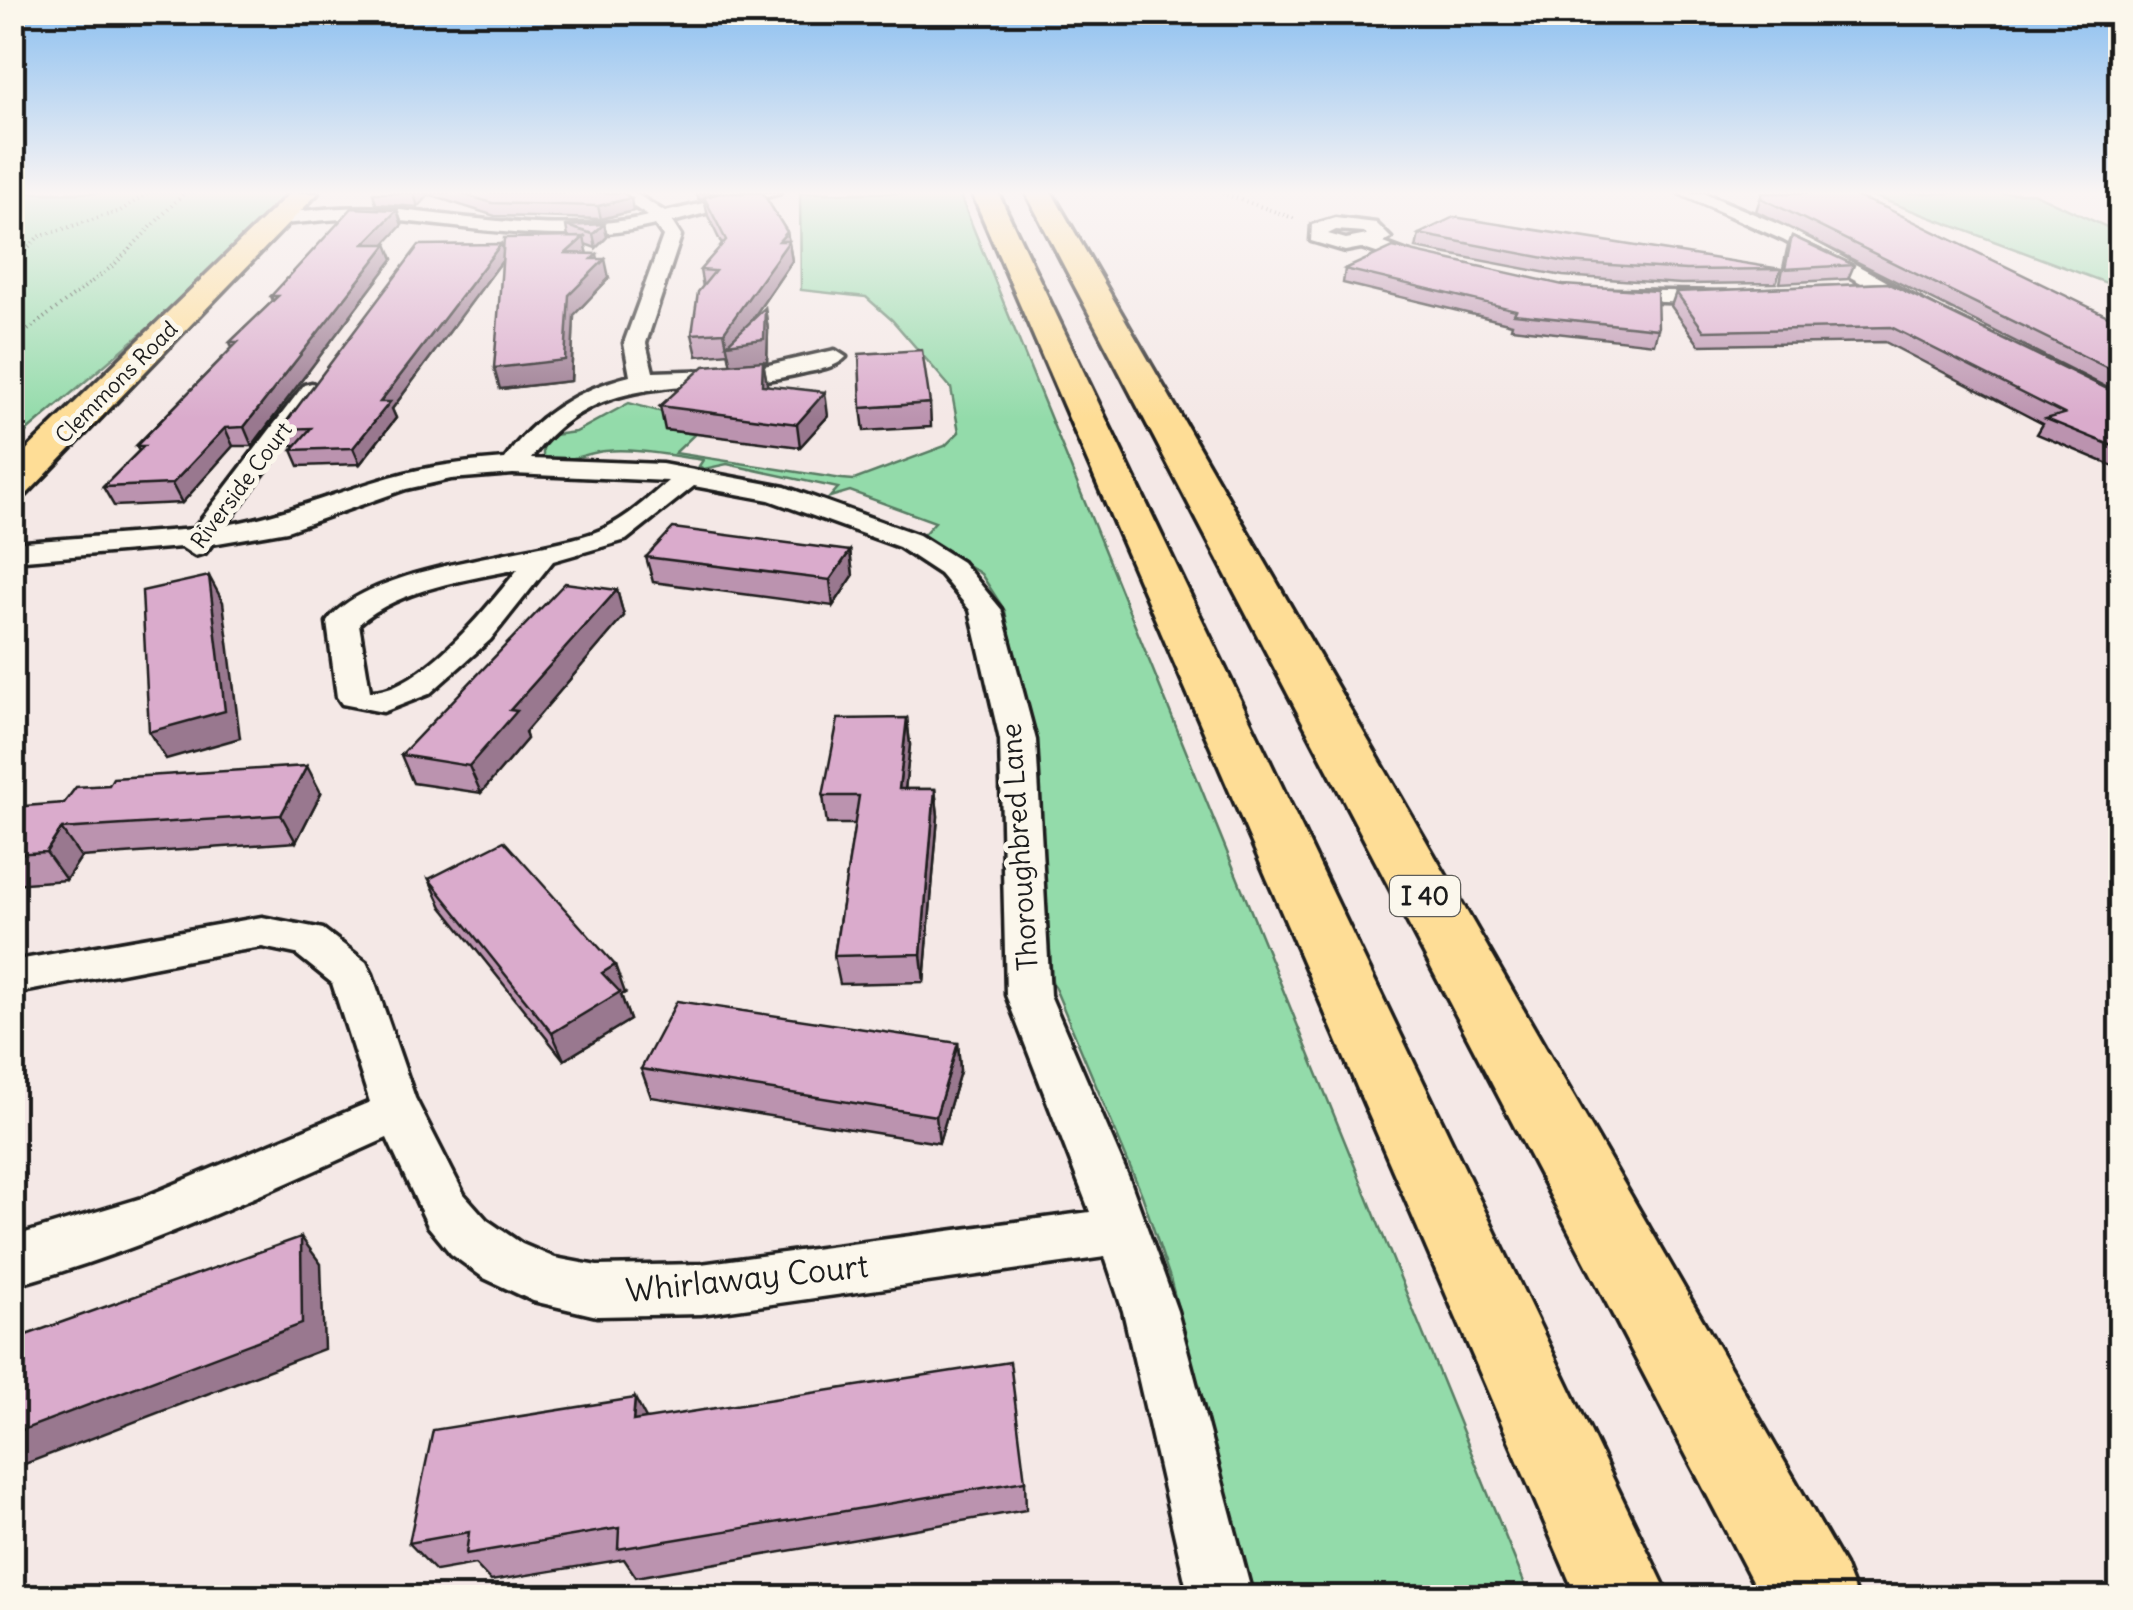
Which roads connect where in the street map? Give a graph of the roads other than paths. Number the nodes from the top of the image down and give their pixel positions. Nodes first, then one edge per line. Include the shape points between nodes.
1 (230, 268) edge
2 (663, 268) edge
3 (1019, 268) edge
4 (1080, 268) edge
5 (1848, 268) edge
6 (1881, 286) junction
7 (1843, 290) edge
8 (1582, 293) edge
9 (1747, 297) edge
10 (1947, 320) edge
11 (834, 356) dead end
12 (332, 363) edge
13 (644, 381) junction
14 (512, 466) junction
15 (690, 476) junction
16 (12, 487) edge
17 (195, 547) junction
18 (12, 552) edge
19 (543, 554) junction
20 (12, 572) edge
21 (12, 978) edge
22 (398, 1112) junction
23 (1121, 1231) junction
24 (12, 1262) edge
25 (1221, 1598) edge
26 (1624, 1598) edge
27 (1811, 1598) edge

1 - 16 main road, Clemmons Road
2 - 13 street via 635,343
3 - 26 main road
4 - 27 main road, I 40
5 - 6 street
6 - 7 street
6 - 10 street
8 - 9 street
11 - 13 street via 750,377
12 - 17 street, Riverside Court
13 - 14 street via 560,415 533,436
14 - 15 street, Thoroughbred Lane
14 - 17 street, Thoroughbred Lane via 398,483
15 - 19 street via 618,532
15 - 23 street, Thoroughbred Lane via 800,500 909,540 959,574 985,609 1018,740 1028,995
17 - 18 street
17 - 20 street
19 - 19 street via 358,606 343,622 354,697 382,702 420,684 501,610
21 - 22 street, Whirlaway Court via 244,934 308,940 351,974
22 - 23 street, Whirlaway Court via 446,1210 469,1236 538,1278 597,1291 701,1289
22 - 24 street via 156,1216
23 - 25 street, Thoroughbred Lane via 1150,1311

